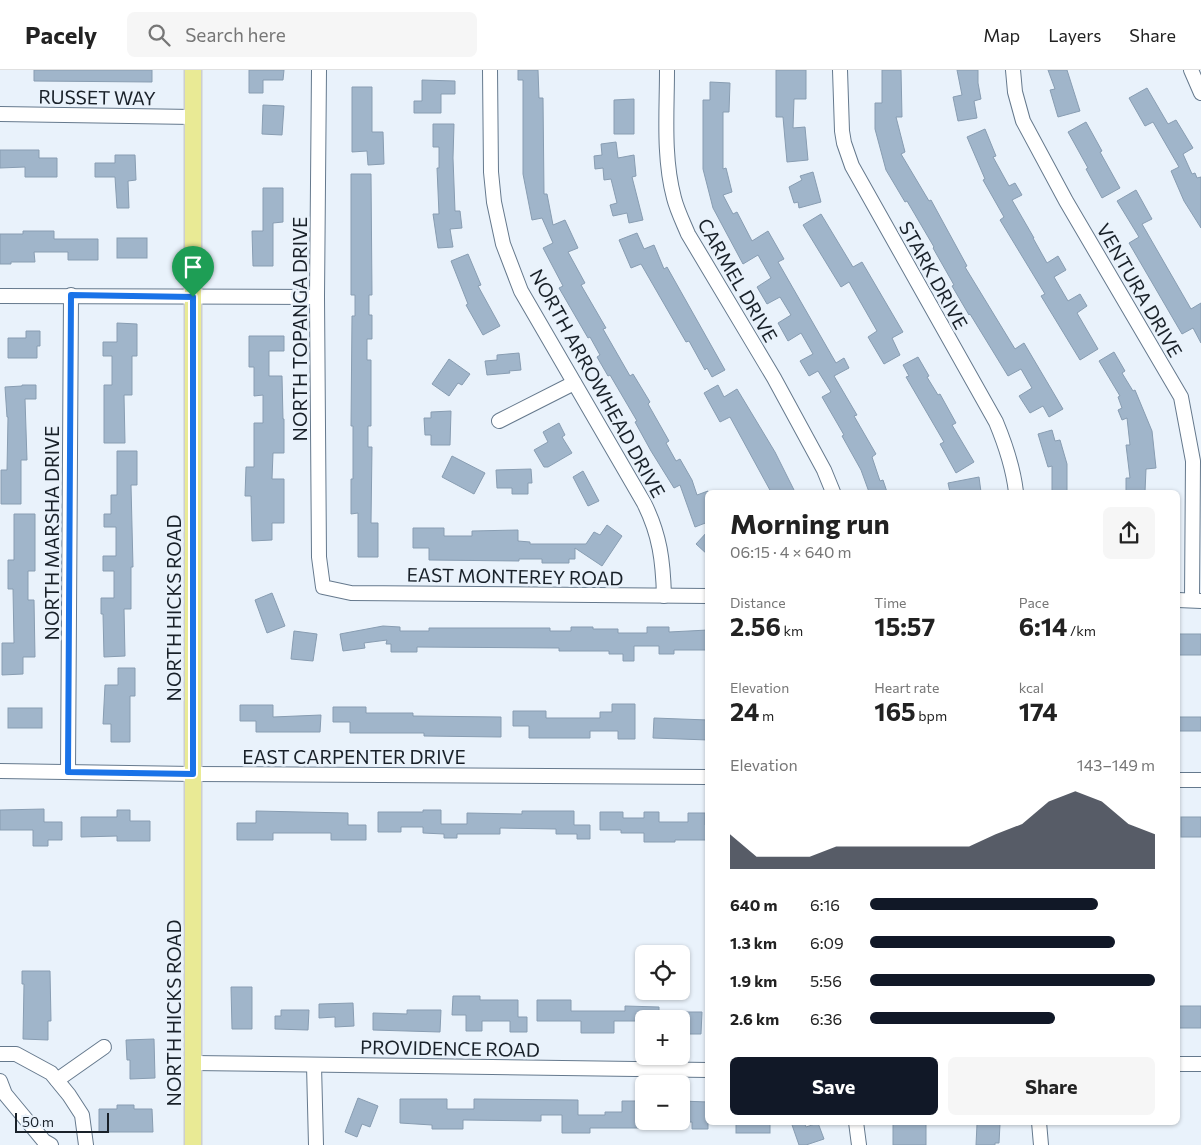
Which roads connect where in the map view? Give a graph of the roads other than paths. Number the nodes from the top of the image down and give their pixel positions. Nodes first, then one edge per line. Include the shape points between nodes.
1 (193, 70) edge
2 (319, 70) edge
3 (490, 70) edge
4 (667, 70) edge
5 (840, 70) edge
6 (1013, 70) edge
7 (1191, 70) edge
8 (1201, 93) edge
9 (0, 114) edge
10 (193, 117) junction
11 (71, 295) junction
12 (0, 296) edge
13 (193, 297) junction
14 (317, 297) junction
15 (574, 383) junction
16 (499, 420) dead end
17 (832, 490) edge
18 (1016, 490) edge
19 (323, 587) joint
20 (664, 596) junction
21 (705, 596) edge
22 (1180, 600) edge
23 (1197, 600) edge
24 (0, 771) edge
25 (68, 772) junction
26 (193, 774) junction
27 (705, 777) edge
28 (1180, 780) edge
29 (1201, 780) edge
30 (104, 1046) dead end
31 (0, 1054) edge
32 (193, 1063) junction
33 (1180, 1064) edge
34 (1201, 1064) edge
35 (314, 1065) junction
36 (705, 1070) edge
37 (57, 1080) junction
38 (0, 1081) edge
39 (856, 1125) edge
40 (1040, 1125) edge
41 (50, 1145) edge
42 (86, 1145) edge
43 (193, 1145) edge
44 (316, 1145) edge
45 (859, 1145) edge
46 (1041, 1145) edge

1 - 10 main road, NORTH HICKS ROAD
2 - 14 street, NORTH TOPANGA DRIVE
3 - 15 street, NORTH ARROWHEAD DRIVE via 491,172 503,244 521,291
4 - 17 street, CARMEL DRIVE via 667,151 679,214 774,378
5 - 18 street, STARK DRIVE via 842,131 852,166 996,422 1008,451
6 - 23 street, VENTURA DRIVE via 1023,120 1181,396 1193,461
7 - 8 street
9 - 10 street, RUSSET WAY
10 - 13 main road, NORTH HICKS ROAD
11 - 12 street
11 - 13 street
11 - 25 street, NORTH MARSHA DRIVE
13 - 14 street
13 - 26 main road, NORTH HICKS ROAD
14 - 19 street, NORTH TOPANGA DRIVE via 319,557
15 - 16 street
15 - 20 street, NORTH ARROWHEAD DRIVE via 654,522 663,567
19 - 20 street, EAST MONTEREY ROAD via 351,593
20 - 21 street, EAST MONTEREY ROAD
22 - 23 street
24 - 25 street, EAST CARPENTER DRIVE
25 - 26 street, EAST CARPENTER DRIVE
26 - 27 street, EAST CARPENTER DRIVE
26 - 32 main road, NORTH HICKS ROAD
28 - 29 street
30 - 37 street
31 - 37 street via 16,1054
32 - 35 street, PROVIDENCE ROAD
32 - 43 main road, NORTH HICKS ROAD
33 - 34 street
35 - 36 street, PROVIDENCE ROAD
35 - 44 street
37 - 42 street via 82,1115
38 - 41 street via 5,1094
39 - 45 street
40 - 46 street

